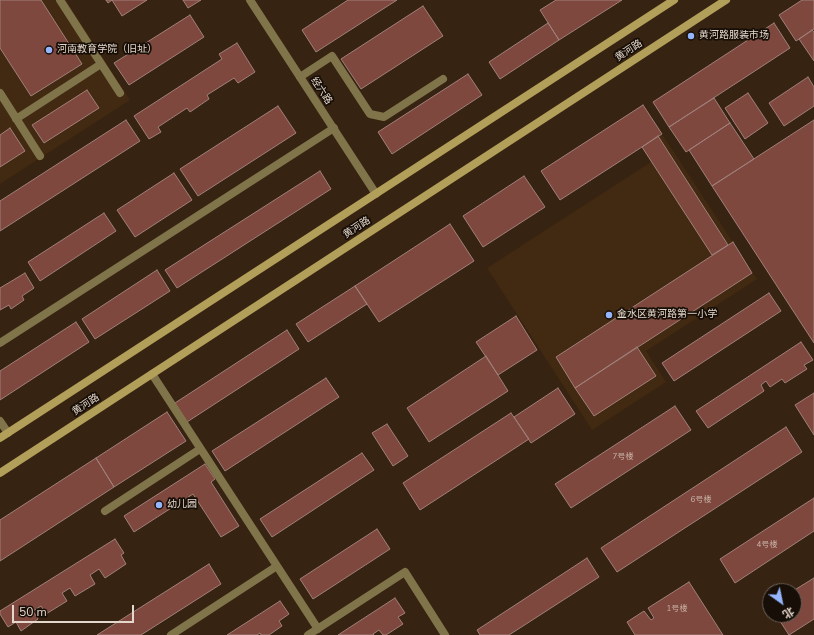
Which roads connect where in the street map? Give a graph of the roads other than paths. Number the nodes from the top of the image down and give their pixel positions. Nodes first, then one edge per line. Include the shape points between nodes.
1 (60, 0) edge
2 (250, 0) edge
3 (674, 0) edge
4 (726, 0) edge
5 (101, 64) junction
6 (300, 77) junction
7 (443, 79) dead end
8 (0, 93) edge
9 (120, 93) dead end
10 (16, 119) junction
11 (334, 128) junction
12 (40, 156) dead end
13 (376, 194) junction
14 (0, 343) edge
15 (152, 374) junction
16 (0, 421) edge
17 (8, 433) junction
18 (0, 438) edge
19 (200, 449) junction
20 (0, 473) edge
21 (105, 511) dead end
22 (277, 566) junction
23 (318, 629) junction
24 (171, 635) edge
25 (308, 635) edge
26 (445, 635) edge

1 - 5 street
2 - 6 street, 经六路
3 - 13 main road, 黄河路
4 - 15 main road, 黄河路
5 - 9 street
5 - 10 street
6 - 7 street via 332,56 370,114 384,117
6 - 11 street, 经六路
8 - 10 street
10 - 12 street
11 - 13 street, 经六路
11 - 14 street
13 - 17 main road, 黄河路
15 - 19 street
15 - 20 main road, 黄河路
16 - 17 street
17 - 18 main road, 黄河路
19 - 21 street
19 - 22 street
22 - 23 street
22 - 24 street
23 - 25 street
23 - 26 street via 405,572

